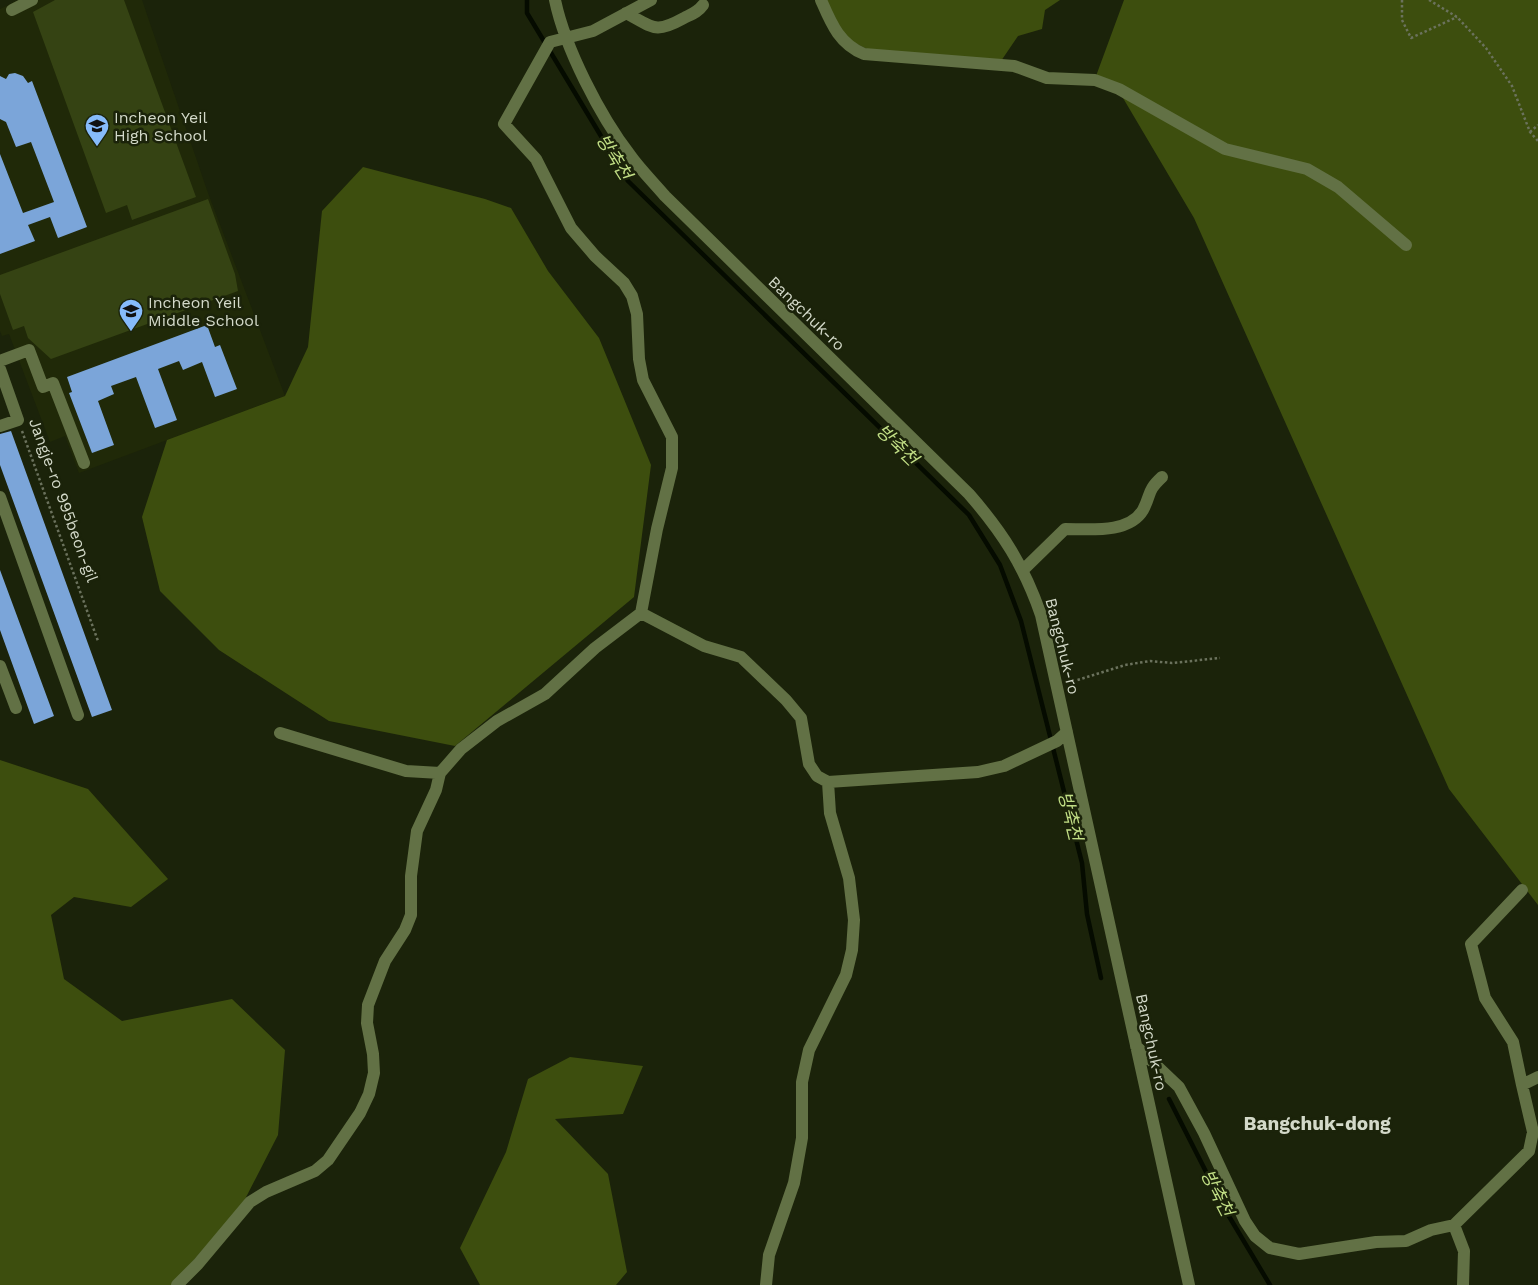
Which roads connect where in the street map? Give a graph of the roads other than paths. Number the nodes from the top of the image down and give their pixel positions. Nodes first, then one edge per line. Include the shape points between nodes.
1 (32, 0) edge
2 (555, 0) edge
3 (651, 0) edge
4 (821, 0) edge
5 (703, 5) dead end
6 (12, 10) dead end
7 (626, 13) junction
8 (567, 38) junction
9 (1406, 245) dead end
10 (0, 360) edge
11 (1, 375) edge
12 (0, 426) edge
13 (84, 463) dead end
14 (1162, 477) dead end
15 (0, 496) edge
16 (1023, 570) junction
17 (641, 612) junction
18 (0, 666) edge
19 (16, 708) dead end
20 (78, 715) dead end
21 (1067, 732) junction
22 (280, 733) dead end
23 (440, 773) junction
24 (828, 782) junction
25 (1522, 890) dead end
26 (1136, 1046) junction
27 (1538, 1077) edge
28 (1522, 1085) junction
29 (1454, 1225) junction
30 (177, 1285) edge
31 (766, 1285) edge
32 (1189, 1285) edge
33 (1463, 1285) edge

1 - 6 street
2 - 8 street, Bangchuk-ro
3 - 7 street
4 - 9 street via 836,32 852,50 864,54 1014,66 1047,78 1094,80 1119,89 1225,149 1307,169 1338,187
5 - 7 street via 699,11 666,28 650,26
7 - 8 street via 593,31
8 - 16 street, Bangchuk-ro via 601,109 635,162 665,196 969,494 1014,551
8 - 17 street via 550,42 504,124 536,160 571,228 624,283 632,296 637,314 643,380 672,437 672,468
10 - 13 street via 29,350 43,387 53,383
11 - 12 street, Jangje-ro 995beon-gil via 18,420
14 - 16 street via 1150,488 1137,518 1112,528 1065,528
15 - 20 street
16 - 21 street, Bangchuk-ro via 1041,615
17 - 23 street via 601,642 544,694 497,721 461,749
17 - 24 street via 704,646 741,657 801,718 809,764 817,776
18 - 19 street
21 - 24 street via 1051,744 1004,766 978,772
21 - 26 street, Bangchuk-ro
22 - 23 street via 406,771
23 - 30 street via 417,832 410,915 405,930 381,970 368,1005 367,1023 374,1073 370,1094 328,1160 315,1171 250,1202
24 - 31 street via 830,814 849,878 854,920 852,950 846,976 809,1050 802,1082 802,1138 794,1183 769,1255
25 - 28 street via 1471,944 1485,998 1513,1042
26 - 29 street via 1178,1087 1204,1133 1245,1221 1255,1236 1270,1248 1299,1254 1406,1240
26 - 32 street, Bangchuk-ro
27 - 28 street
28 - 29 street via 1532,1132 1529,1151
29 - 33 street via 1464,1251

